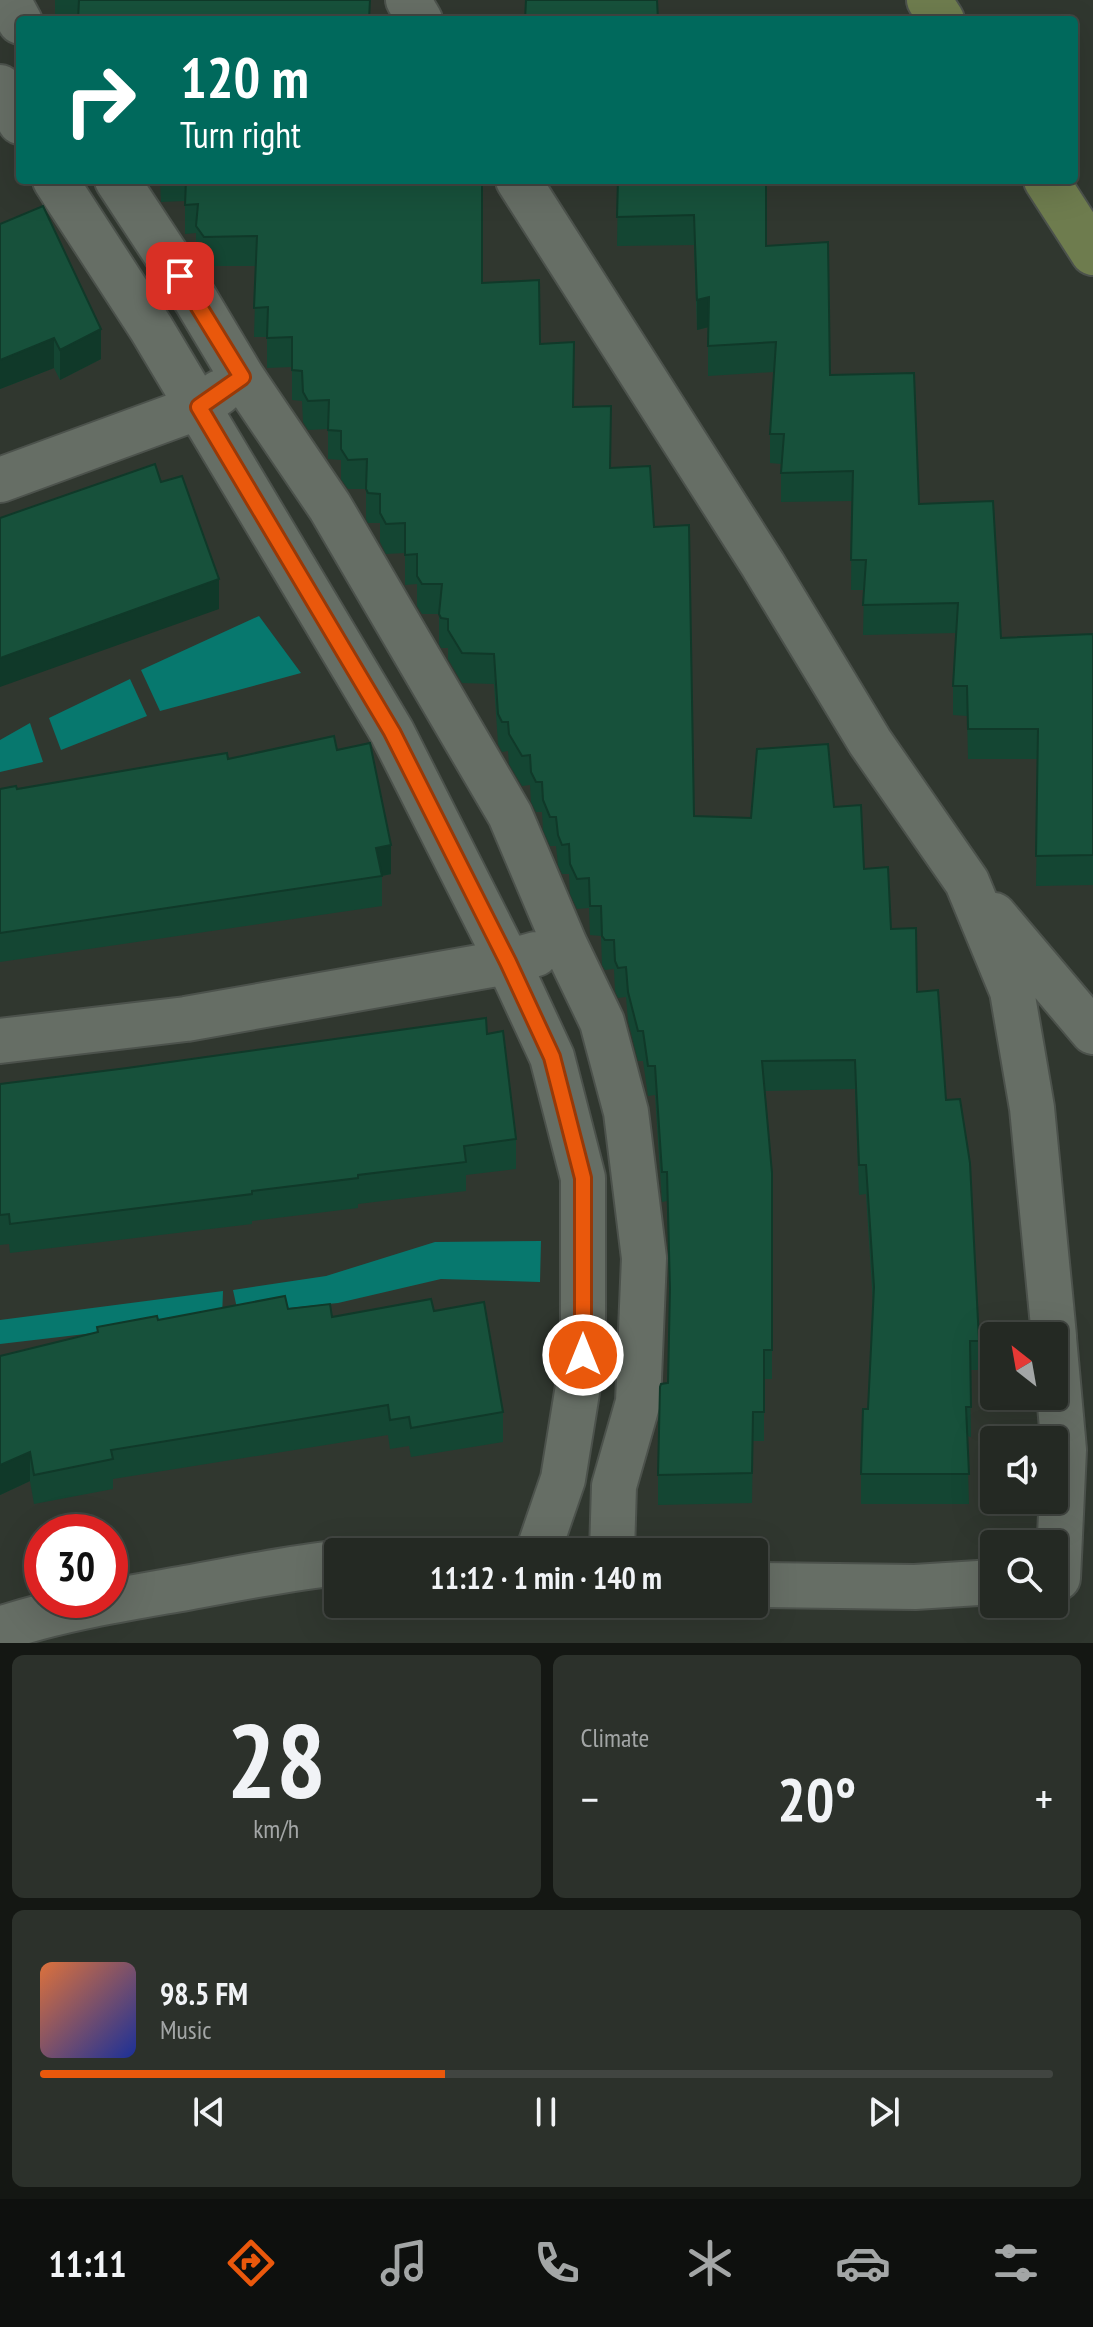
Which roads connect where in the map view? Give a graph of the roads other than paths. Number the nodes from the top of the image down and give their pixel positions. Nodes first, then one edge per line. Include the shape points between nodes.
1 (0, 87) edge
2 (16, 115) edge
3 (58, 184) edge
4 (120, 184) edge
5 (521, 184) edge
6 (1049, 184) edge
7 (1093, 253) edge
8 (242, 377) junction
9 (199, 407) junction
10 (0, 480) edge
11 (967, 882) junction
12 (565, 945) junction
13 (508, 962) junction
14 (1093, 1032) edge
15 (0, 1041) edge
16 (1053, 1322) edge
17 (1060, 1410) edge
18 (1066, 1530) edge
19 (543, 1538) edge
20 (612, 1538) edge
21 (324, 1565) edge
22 (980, 1583) edge
23 (768, 1585) edge
24 (0, 1629) edge

1 - 2 street
3 - 9 street
4 - 8 street
5 - 11 street via 870,742
6 - 7 street
8 - 9 street
8 - 12 street via 330,507 510,815
9 - 10 street
9 - 13 street via 392,732
11 - 14 street
11 - 16 street via 1012,991 1032,1108
12 - 13 street
12 - 20 street via 602,1022 626,1112 644,1258 638,1402 614,1486
13 - 15 street via 186,1019
13 - 19 street via 552,1057 583,1178 583,1355 563,1479
17 - 18 street
21 - 24 street via 147,1595
22 - 23 street

